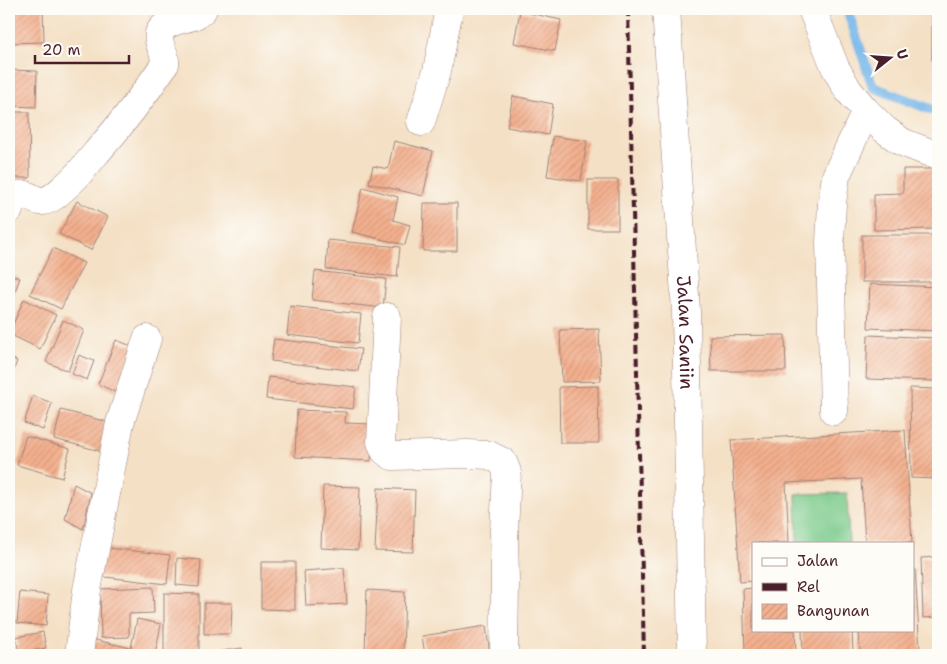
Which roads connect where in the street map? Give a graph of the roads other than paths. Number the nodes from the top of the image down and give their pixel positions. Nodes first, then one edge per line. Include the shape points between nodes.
1 (203, 9) edge
2 (449, 9) edge
3 (666, 9) edge
4 (812, 9) edge
5 (866, 111) junction
6 (421, 122) dead end
7 (938, 156) edge
8 (9, 210) edge
9 (387, 317) dead end
10 (147, 339) dead end
11 (834, 411) dead end
12 (78, 655) edge
13 (504, 655) edge
14 (692, 655) edge

1 - 8 street via 199,14 161,30 159,40 165,64 138,103 78,174 51,198 40,201 20,195 10,203
2 - 6 street via 437,71
3 - 14 street, Jalan Saniin via 686,311
4 - 5 street via 835,66 848,90
5 - 7 street via 902,142
5 - 11 street via 836,176 832,203
9 - 13 street via 381,442 385,451 392,456 489,455 503,462 507,472
10 - 12 street via 120,423 87,590

